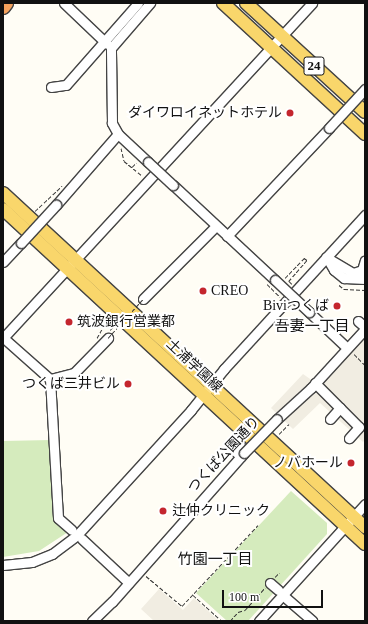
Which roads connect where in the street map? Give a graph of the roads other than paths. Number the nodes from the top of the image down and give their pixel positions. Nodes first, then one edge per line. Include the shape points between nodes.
1 (6, 3) edge
2 (64, 3) edge
3 (138, 3) edge
4 (150, 3) edge
5 (223, 3) edge
6 (246, 3) edge
7 (312, 3) edge
8 (3, 7) edge
9 (282, 36) junction
10 (104, 41) junction
11 (111, 48) junction
12 (271, 48) junction
13 (51, 87) dead end
14 (365, 89) edge
15 (365, 112) edge
16 (365, 134) edge
17 (117, 135) junction
18 (3, 194) edge
19 (3, 210) edge
20 (365, 215) edge
21 (216, 226) junction
22 (227, 236) junction
23 (326, 257) junction
24 (75, 259) junction
25 (365, 260) edge
26 (3, 262) edge
27 (66, 269) junction
28 (365, 278) edge
29 (144, 299) road end
30 (363, 325) edge
31 (108, 338) road end
32 (5, 340) edge
33 (346, 347) junction
34 (50, 378) junction
35 (315, 383) junction
36 (211, 384) junction
37 (203, 394) junction
38 (340, 408) junction
39 (330, 419) dead end
40 (362, 424) edge
41 (349, 438) dead end
42 (365, 504) edge
43 (354, 516) junction
44 (345, 526) junction
45 (365, 527) edge
46 (72, 530) dead end
47 (82, 539) dead end
48 (365, 544) edge
49 (3, 565) edge
50 (129, 583) junction
51 (270, 583) road end
52 (278, 590) dead end
53 (286, 598) dead end
54 (92, 621) edge
55 (259, 621) edge
56 (312, 621) edge

1 - 8 highway
2 - 10 street
3 - 10 street
4 - 11 street
5 - 12 main road, 24
6 - 9 main road, 24
7 - 9 street
9 - 12 street
9 - 15 main road, 24
10 - 11 street
10 - 13 street via 66,86
11 - 17 street via 112,123
12 - 16 main road, 24
12 - 24 street
14 - 22 street, bridge
17 - 21 street, bridge
17 - 26 street, bridge
18 - 24 main road, 土浦学園線
19 - 27 main road, 土浦学園線
20 - 23 street
21 - 22 street
21 - 29 street
22 - 33 street, bridge
23 - 25 street via 353,273 362,270
23 - 28 street via 334,270 344,278
23 - 36 street
24 - 27 street
24 - 36 main road, 土浦学園線
27 - 32 street
27 - 37 main road, 土浦学園線
30 - 33 street, つくば公園通り
31 - 34 street via 74,373
32 - 34 street
33 - 35 street, つくば公園通り
34 - 46 street via 58,518
35 - 38 street
35 - 50 street, つくば公園通り, bridge via 242,452
36 - 37 street
36 - 43 main road, 土浦学園線
37 - 44 main road, 土浦学園線
37 - 49 street via 72,539 52,554 32,562
38 - 39 street
38 - 40 street
40 - 41 street
42 - 43 street
43 - 44 street
43 - 45 main road, 土浦学園線
44 - 48 main road, 土浦学園線
44 - 55 street
47 - 50 street
50 - 54 street, つくば公園通り
51 - 52 street
53 - 56 street

